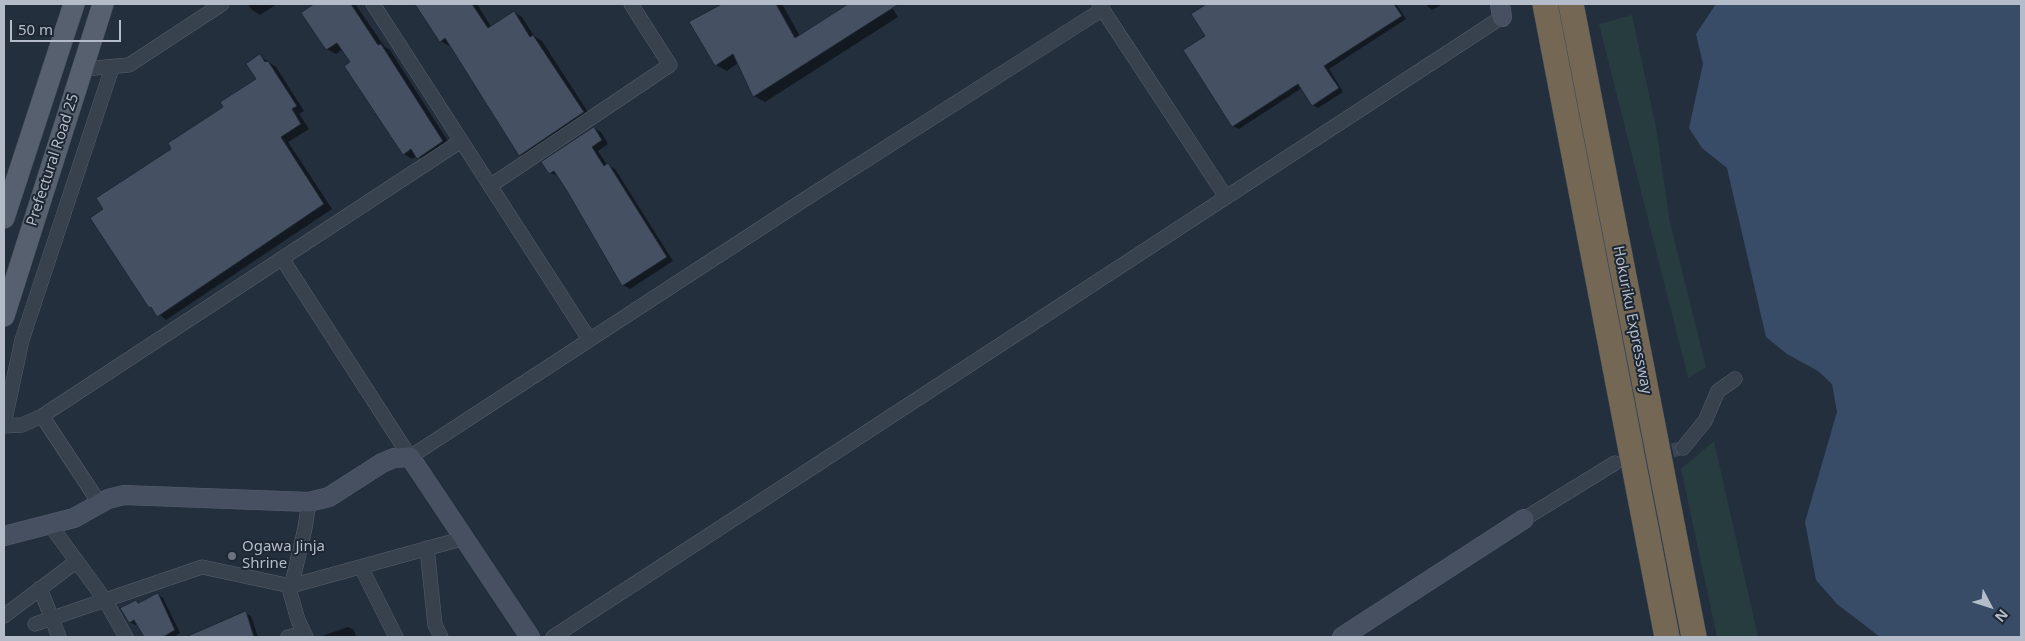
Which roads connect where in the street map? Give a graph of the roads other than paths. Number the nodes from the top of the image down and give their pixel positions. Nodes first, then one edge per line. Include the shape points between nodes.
1 (74, 4) edge
2 (103, 4) edge
3 (222, 4) edge
4 (373, 4) edge
5 (631, 4) edge
6 (1545, 4) edge
7 (1571, 4) edge
8 (1101, 6) edge
9 (1501, 10) edge
10 (112, 68) junction
11 (83, 69) junction
12 (461, 142) junction
13 (490, 186) junction
14 (1226, 197) junction
15 (4, 218) edge
16 (283, 260) junction
17 (4, 316) edge
18 (589, 340) junction
19 (1736, 379) dead end
20 (42, 416) junction
21 (4, 425) edge
22 (1683, 448) tunnel mouth
23 (410, 457) junction
24 (1615, 463) dead end
25 (309, 502) junction
26 (100, 504) junction
27 (1524, 519) joint
28 (51, 526) junction
29 (4, 536) edge
30 (465, 538) junction
31 (427, 548) junction
32 (77, 561) junction
33 (361, 567) junction
34 (291, 586) junction
35 (40, 588) junction
36 (105, 600) junction
37 (4, 616) edge
38 (52, 619) junction
39 (35, 624) dead end
40 (305, 635) edge
41 (59, 637) edge
42 (126, 637) edge
43 (288, 637) edge
44 (396, 637) edge
45 (440, 637) edge
46 (530, 637) edge
47 (553, 637) edge
48 (1342, 637) edge
49 (1667, 637) edge
50 (1694, 637) edge

1 - 15 main road, Prefectural Road 25
2 - 11 main road, Prefectural Road 25
3 - 10 street via 129,65
4 - 12 street
5 - 13 street via 670,65
6 - 49 highway, Hokuriku Expressway
7 - 50 highway, Hokuriku Expressway
8 - 14 street
8 - 18 street
9 - 14 street
10 - 11 street
10 - 21 street via 22,340
11 - 17 main road, Prefectural Road 25
12 - 13 street
12 - 16 street
13 - 18 street
14 - 47 street
16 - 20 street
16 - 23 street
18 - 23 street
19 - 22 street via 1718,391 1705,421
20 - 21 street via 22,425
20 - 26 street
23 - 25 street via 382,463 329,497
23 - 30 street
24 - 27 street
25 - 26 street via 124,495
25 - 34 street via 306,528
26 - 28 street
27 - 48 street
28 - 29 street
28 - 32 street
30 - 31 street
30 - 46 street
31 - 33 street
31 - 45 street via 435,625
32 - 35 street
32 - 36 street
33 - 34 street
33 - 44 street
34 - 36 street via 202,567
34 - 40 street via 290,592
35 - 37 street
35 - 38 street
36 - 38 street
36 - 42 street
38 - 39 street
38 - 41 street
40 - 43 street

